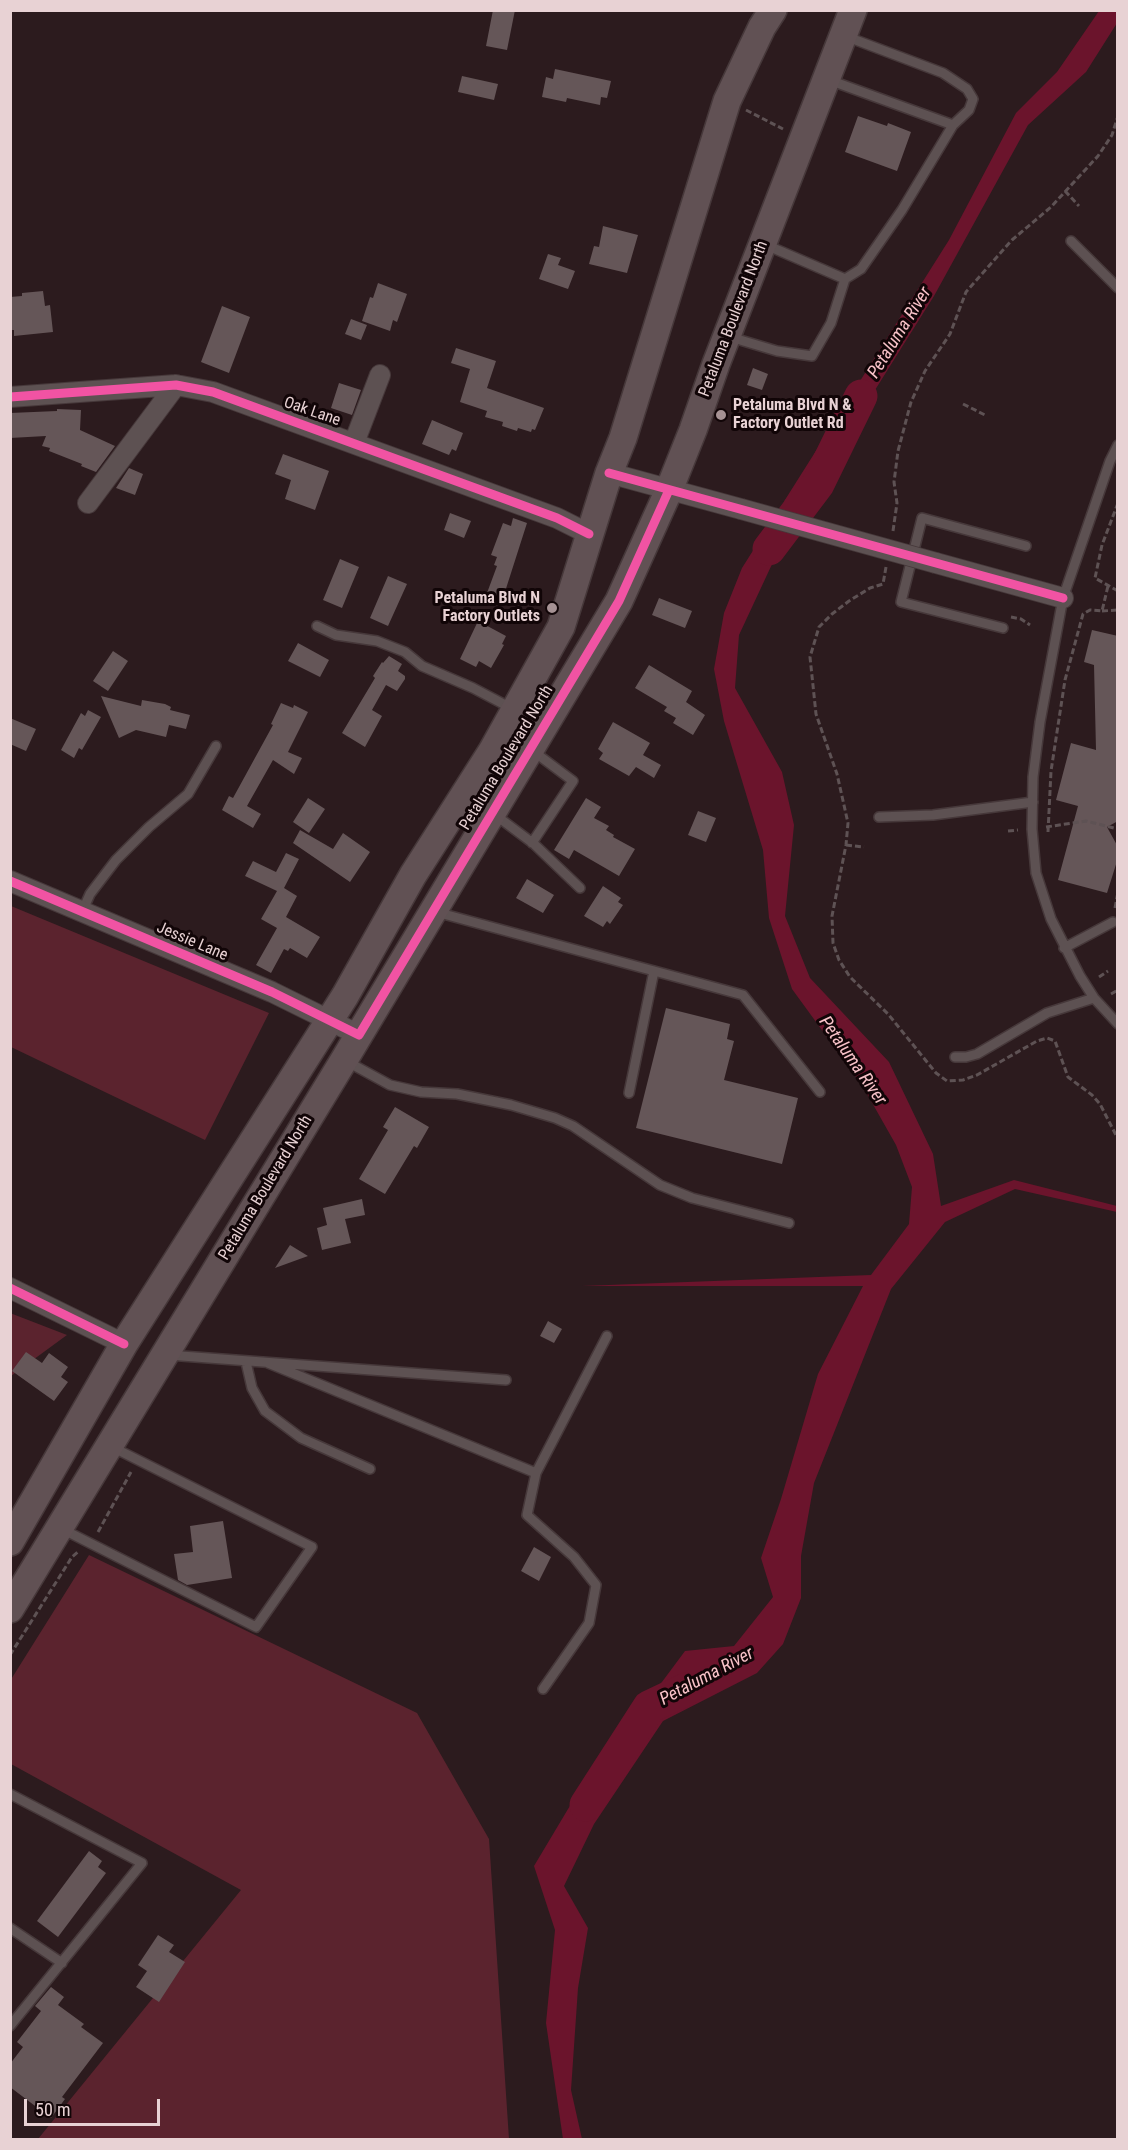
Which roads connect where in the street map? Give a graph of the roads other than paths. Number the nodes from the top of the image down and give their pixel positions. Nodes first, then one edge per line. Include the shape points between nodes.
1 (853, 10) edge
2 (764, 19) edge
3 (843, 36) junction
4 (826, 79) junction
5 (953, 125) junction
6 (1071, 241) dead end
7 (762, 243) junction
8 (845, 279) junction
9 (1118, 288) edge
10 (726, 336) junction
11 (380, 375) dead end
12 (176, 385) junction
13 (10, 397) edge
14 (354, 442) junction
15 (1118, 445) edge
16 (609, 473) junction
17 (669, 490) junction
18 (88, 503) dead end
19 (589, 534) junction
20 (1026, 546) dead end
21 (1063, 598) junction
22 (317, 626) dead end
23 (1003, 628) dead end
24 (515, 710) junction
25 (216, 746) dead end
26 (530, 749) junction
27 (1033, 802) junction
28 (492, 813) junction
29 (879, 817) dead end
30 (532, 843) junction
31 (10, 881) edge
32 (580, 888) dead end
33 (433, 911) junction
34 (82, 912) junction
35 (1113, 922) dead end
36 (1064, 948) junction
37 (654, 971) junction
38 (1094, 999) junction
39 (330, 1020) junction
40 (1118, 1024) edge
41 (359, 1035) junction
42 (955, 1057) dead end
43 (344, 1060) junction
44 (820, 1092) dead end
45 (629, 1093) dead end
46 (789, 1223) dead end
47 (10, 1288) edge
48 (607, 1336) dead end
49 (124, 1344) junction
50 (165, 1355) junction
51 (246, 1362) junction
52 (268, 1363) junction
53 (506, 1380) dead end
54 (110, 1445) junction
55 (370, 1470) dead end
56 (536, 1473) junction
57 (60, 1528) junction
58 (10, 1542) edge
59 (10, 1609) edge
60 (543, 1689) dead end
61 (10, 1794) edge
62 (10, 1928) edge
63 (62, 1963) junction
64 (10, 2026) edge

1 - 3 main road, Petaluma Boulevard North
2 - 16 main road, Petaluma Boulevard North via 727,101
3 - 4 main road, Petaluma Boulevard North
3 - 5 lane via 943,73 967,89 973,99 969,110
4 - 5 lane
4 - 7 main road, Petaluma Boulevard North
5 - 8 lane via 861,269
6 - 9 lane
7 - 8 lane
7 - 10 main road, Petaluma Boulevard North
8 - 10 lane via 831,323 812,356 777,351
10 - 17 main road, Petaluma Boulevard North
11 - 14 street
12 - 13 street, Oak Lane
12 - 14 street, Oak Lane via 213,393
12 - 18 street
14 - 19 street, Oak Lane
15 - 21 lane
16 - 17 street
16 - 19 main road, Petaluma Boulevard North
17 - 21 street, bridge
17 - 26 main road, Petaluma Boulevard North via 619,601
19 - 24 main road, Petaluma Boulevard North via 561,627
20 - 23 lane via 922,518 901,602
21 - 27 lane via 1040,722
22 - 24 lane via 336,635 377,641 405,652 422,666
24 - 39 main road, Petaluma Boulevard North via 413,875
25 - 34 lane via 188,794 116,860 90,894
26 - 28 main road, Petaluma Boulevard North
26 - 30 lane via 573,781
27 - 29 lane via 933,815
27 - 36 lane via 1036,873
28 - 30 lane
28 - 33 main road, Petaluma Boulevard North
30 - 32 lane
31 - 34 street, Jessie Lane
33 - 37 lane
33 - 41 main road, Petaluma Boulevard North
34 - 39 street, Jessie Lane
35 - 36 lane
36 - 38 lane
37 - 44 lane via 743,995
37 - 45 lane
38 - 40 lane
38 - 42 lane via 1047,1013 977,1054
39 - 41 street, Jessie Lane
39 - 49 main road, Petaluma Boulevard North
41 - 43 main road, Petaluma Boulevard North
43 - 46 lane via 390,1085 457,1094 555,1118 660,1185
43 - 50 main road, Petaluma Boulevard North
47 - 49 street
48 - 56 lane
49 - 58 main road, Petaluma Boulevard North
50 - 51 lane
50 - 54 main road, Petaluma Boulevard North
51 - 52 lane
51 - 55 lane via 252,1388 265,1411 301,1438
52 - 53 lane
52 - 56 lane
54 - 57 main road, Petaluma Boulevard North
54 - 57 lane via 312,1547 256,1627
56 - 60 lane via 527,1515 574,1557 596,1585 589,1623
57 - 59 main road, Petaluma Boulevard North
61 - 63 lane via 142,1863
62 - 63 lane
63 - 64 lane

